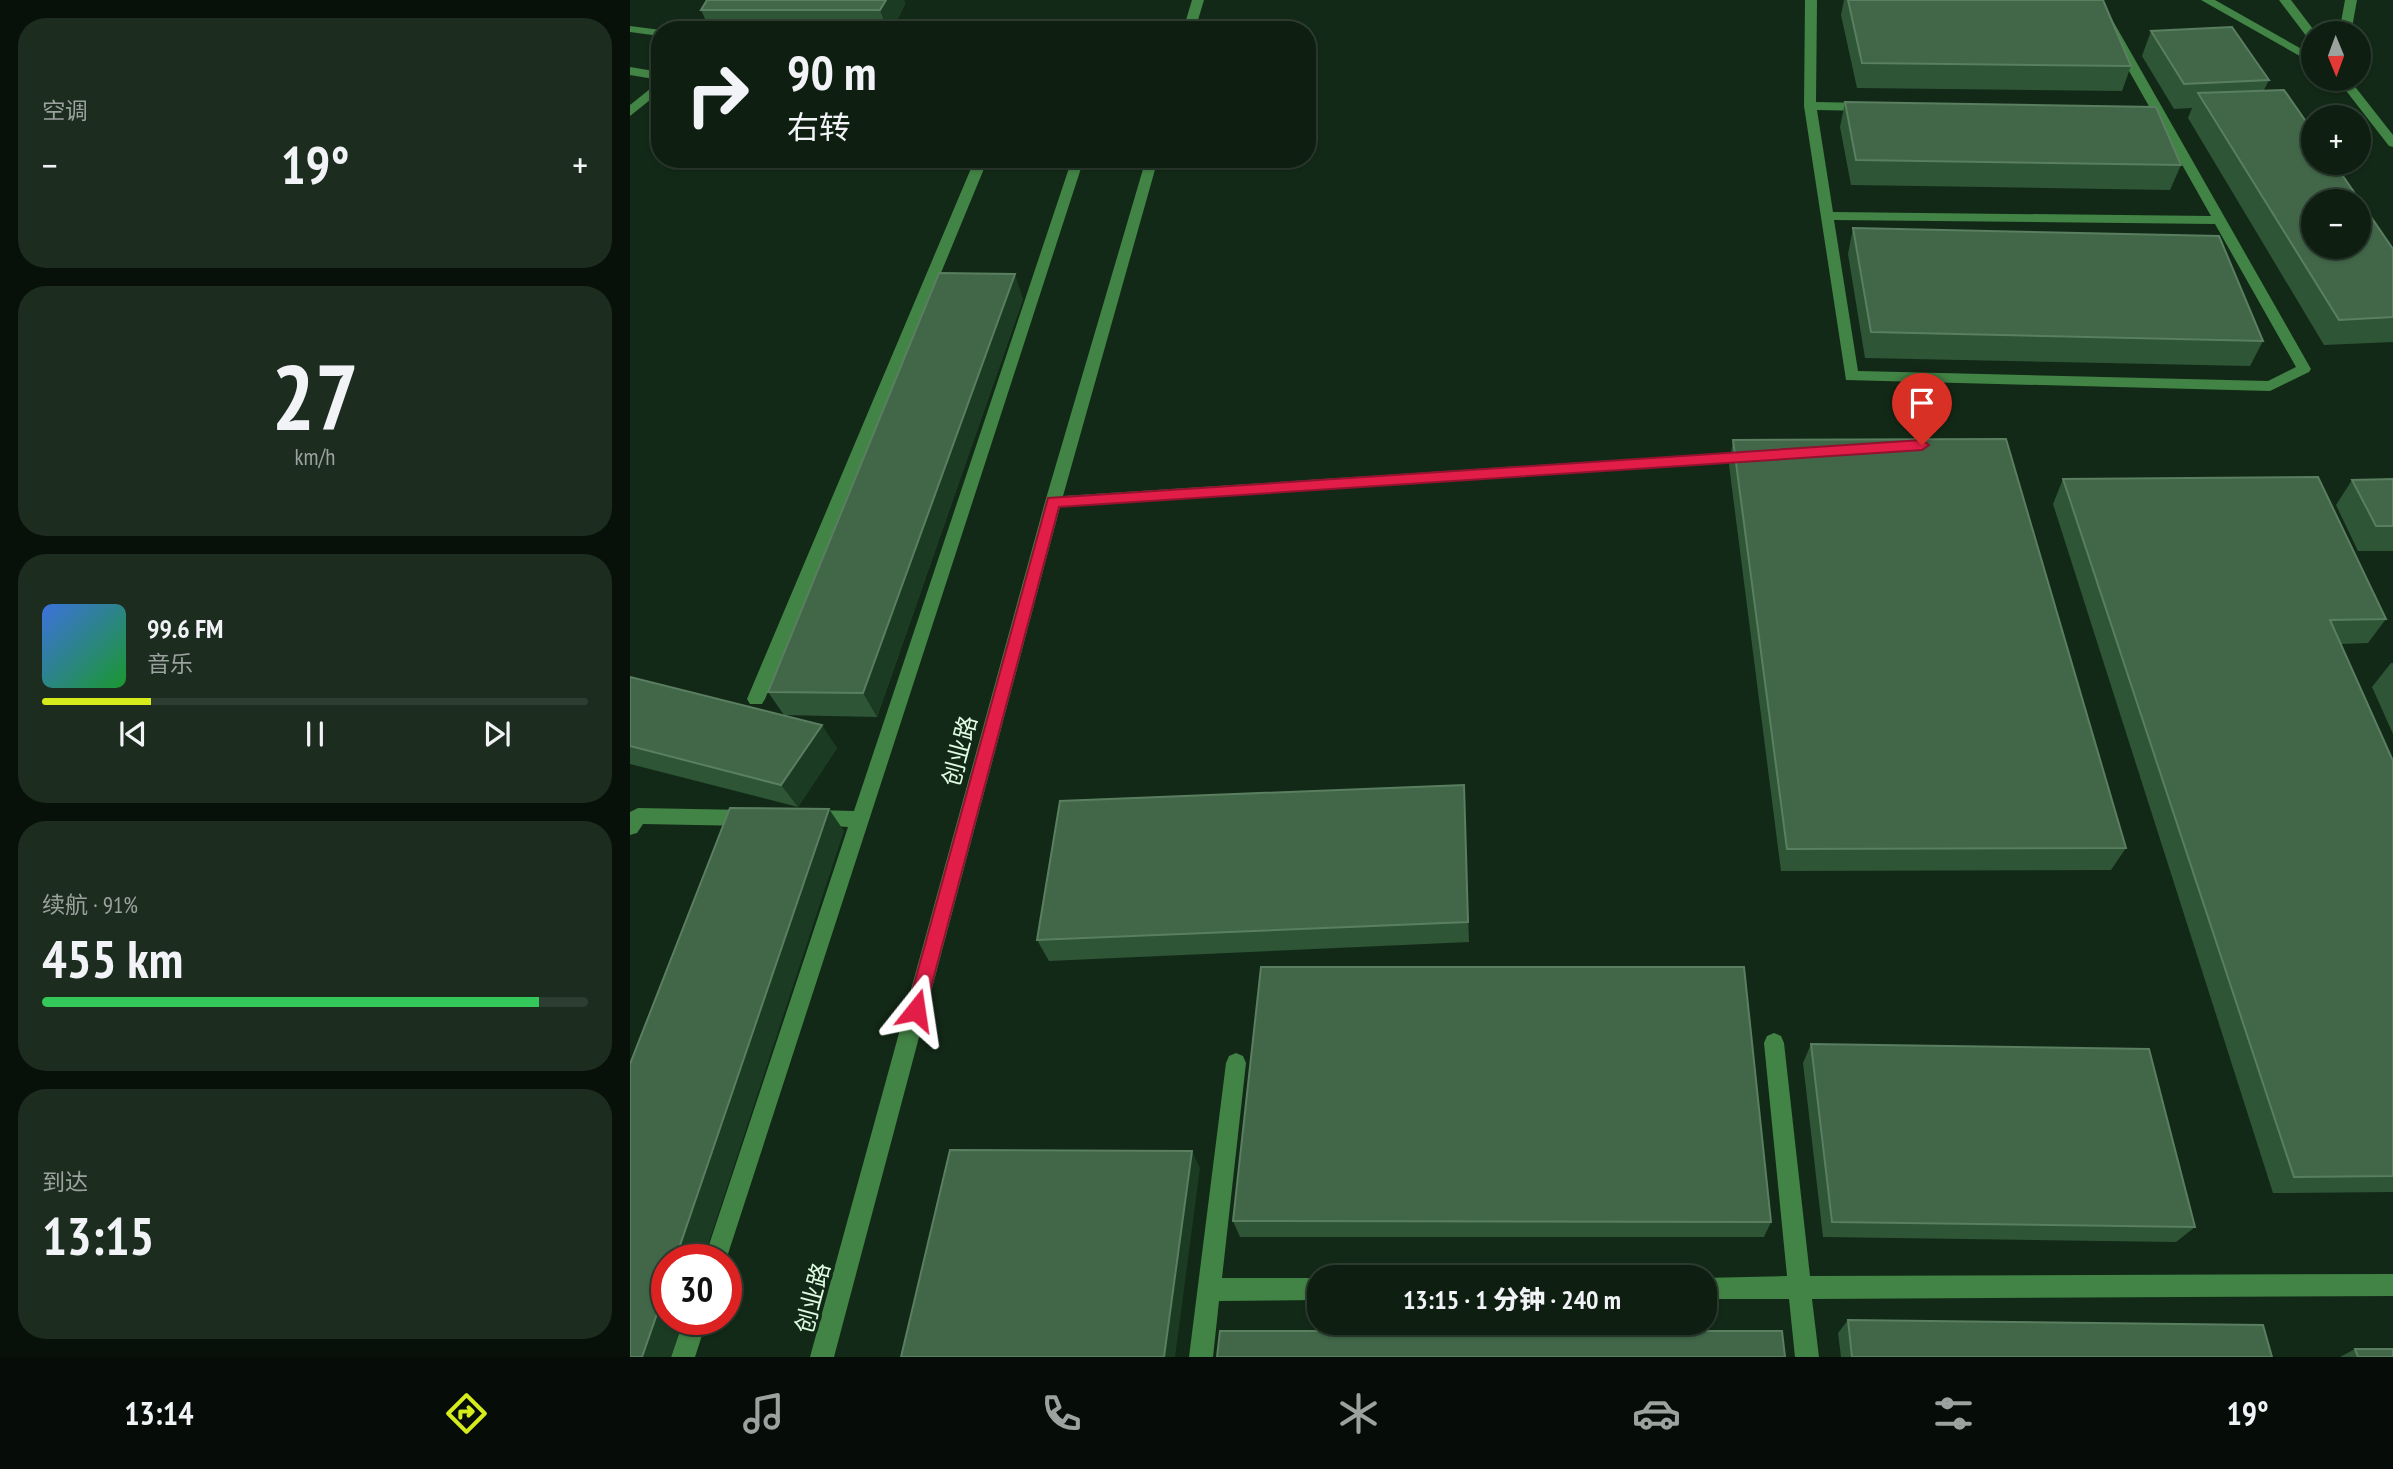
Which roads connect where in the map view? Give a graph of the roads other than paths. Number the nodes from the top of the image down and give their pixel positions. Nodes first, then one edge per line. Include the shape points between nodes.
1 (1198, 0) edge
2 (1811, 0) edge
3 (2095, 0) edge
4 (2207, 0) edge
5 (2285, 0) edge
6 (2351, 0) edge
7 (1192, 21) edge
8 (2347, 21) edge
9 (2301, 22) edge
10 (630, 29) edge
11 (651, 32) edge
12 (2301, 54) edge
13 (630, 71) edge
14 (651, 74) edge
15 (2352, 91) edge
16 (651, 93) edge
17 (1810, 106) junction
18 (1879, 107) edge
19 (630, 112) edge
20 (2393, 143) edge
21 (979, 168) edge
22 (1074, 168) edge
23 (1149, 168) edge
24 (1826, 216) junction
25 (2220, 220) junction
26 (1769, 455) edge
27 (1053, 502) junction
28 (756, 699) dead end
29 (730, 818) junction
30 (769, 818) edge
31 (795, 818) edge
32 (860, 818) junction
33 (630, 827) edge
34 (720, 844) edge
35 (1774, 1044) dead end
36 (1236, 1063) dead end
37 (720, 1244) edge
38 (2393, 1285) edge
39 (1800, 1287) junction
40 (1717, 1288) edge
41 (1307, 1289) edge
42 (1209, 1290) junction
43 (690, 1335) edge
44 (683, 1357) edge
45 (822, 1357) edge
46 (1201, 1357) edge
47 (1807, 1357) edge

1 - 7 street
2 - 17 street
3 - 25 street via 2151,110
4 - 12 street
5 - 9 street
6 - 8 street
10 - 11 street
13 - 14 street
15 - 20 street
16 - 19 street
17 - 18 street
17 - 24 street
21 - 28 street via 936,285
22 - 32 street via 1028,286
23 - 27 street, 创业路
24 - 25 street
24 - 25 street via 1851,376 2270,386 2304,369
26 - 27 street
27 - 45 street, 创业路
29 - 30 street
29 - 33 street via 638,816
29 - 34 street
31 - 32 street
32 - 37 street
35 - 39 street
36 - 42 street
38 - 39 street
39 - 40 street
39 - 47 street
41 - 42 street
42 - 46 street
43 - 44 street

